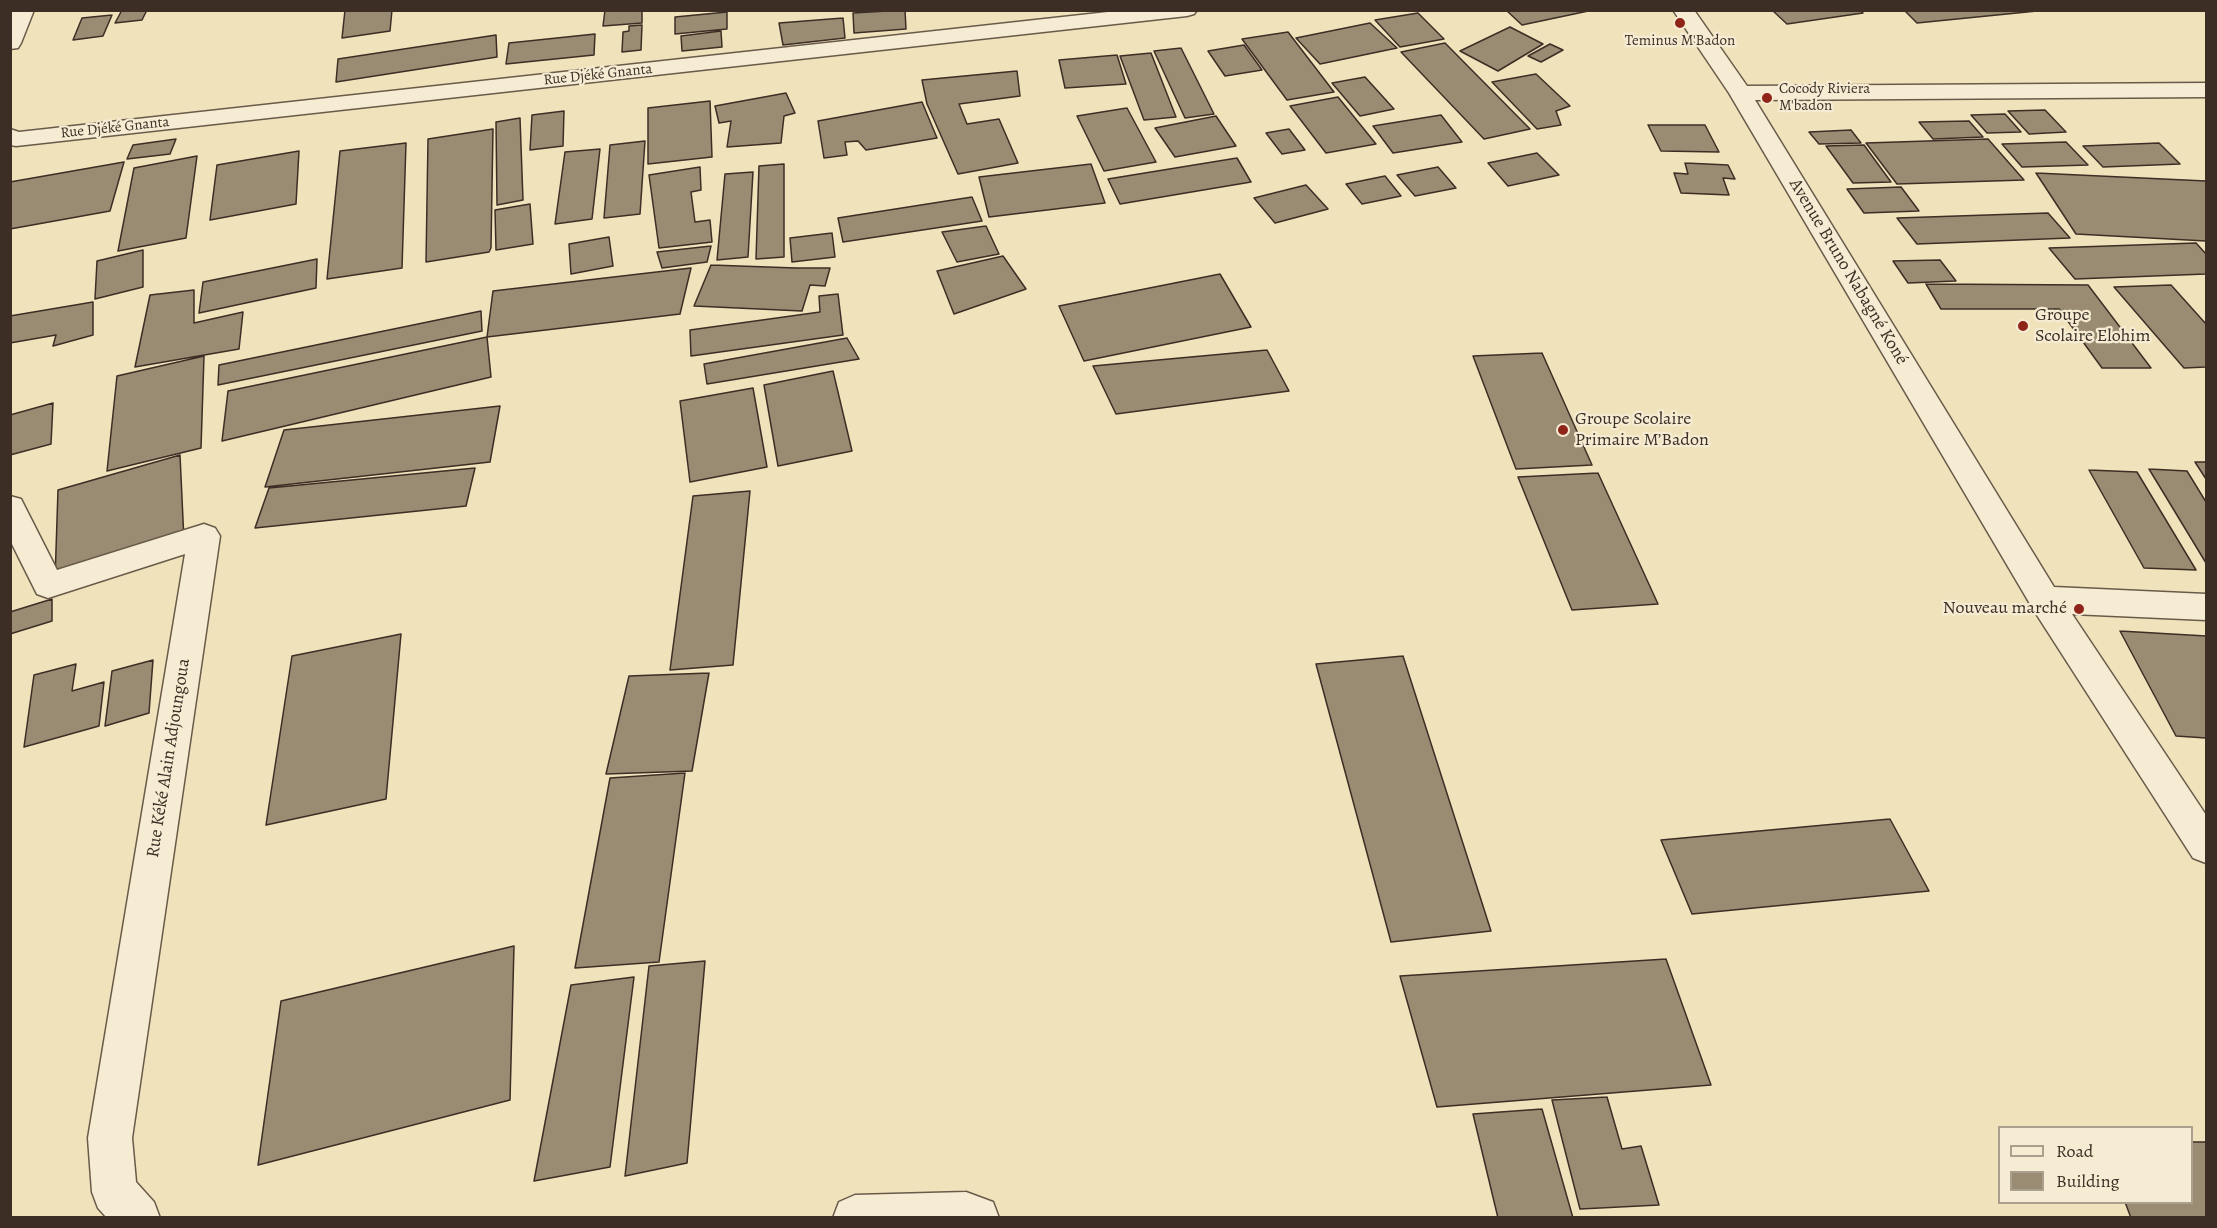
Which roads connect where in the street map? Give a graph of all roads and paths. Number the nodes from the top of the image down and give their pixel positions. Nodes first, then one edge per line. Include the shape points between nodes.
1 (24, 10) edge
2 (1186, 10) edge
3 (1683, 10) edge
4 (10, 44) edge
5 (2206, 90) edge
6 (1740, 93) junction
7 (10, 136) edge
8 (10, 507) edge
9 (2045, 600) junction
10 (2206, 607) edge
11 (2206, 846) edge
12 (138, 1218) edge
13 (855, 1218) edge
14 (977, 1218) edge

1 - 4 street
2 - 7 street, Rue Djéké Gnanta via 28,138
3 - 6 street
5 - 6 street
6 - 9 street, Avenue Bruno Nabagné Koné
8 - 12 street, Rue Kéké Alain Adjoungoua via 48,585 204,536 110,1138 114,1192
9 - 10 street
9 - 11 street, Avenue Bruno Nabagné Koné
13 - 14 street

